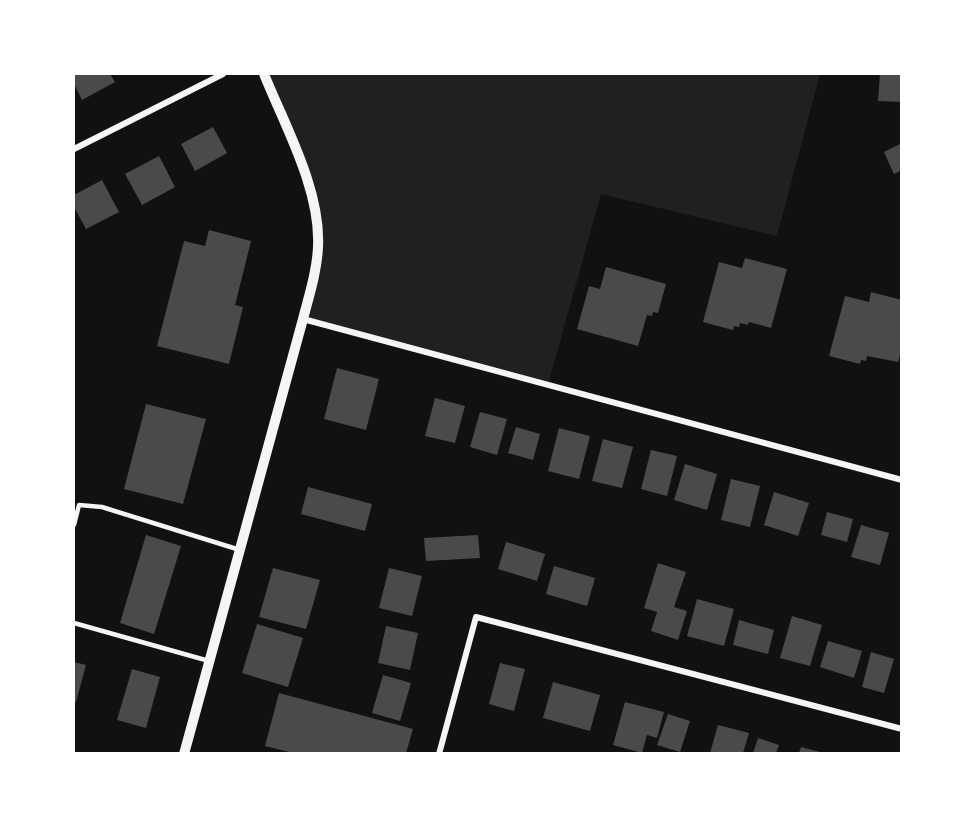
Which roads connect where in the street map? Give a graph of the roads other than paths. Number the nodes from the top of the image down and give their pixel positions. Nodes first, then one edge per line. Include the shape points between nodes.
1 (223, 74) edge
2 (264, 74) edge
3 (74, 150) edge
4 (303, 319) junction
5 (902, 480) edge
6 (74, 525) edge
7 (240, 550) junction
8 (74, 623) edge
9 (209, 662) junction
10 (902, 729) edge
11 (184, 753) edge
12 (439, 753) edge

1 - 3 street
2 - 4 street via 308,180 318,226 318,249
4 - 5 street
4 - 7 street
6 - 7 lane via 79,505 102,507
7 - 9 street
8 - 9 lane
9 - 11 street
10 - 12 street via 476,617

